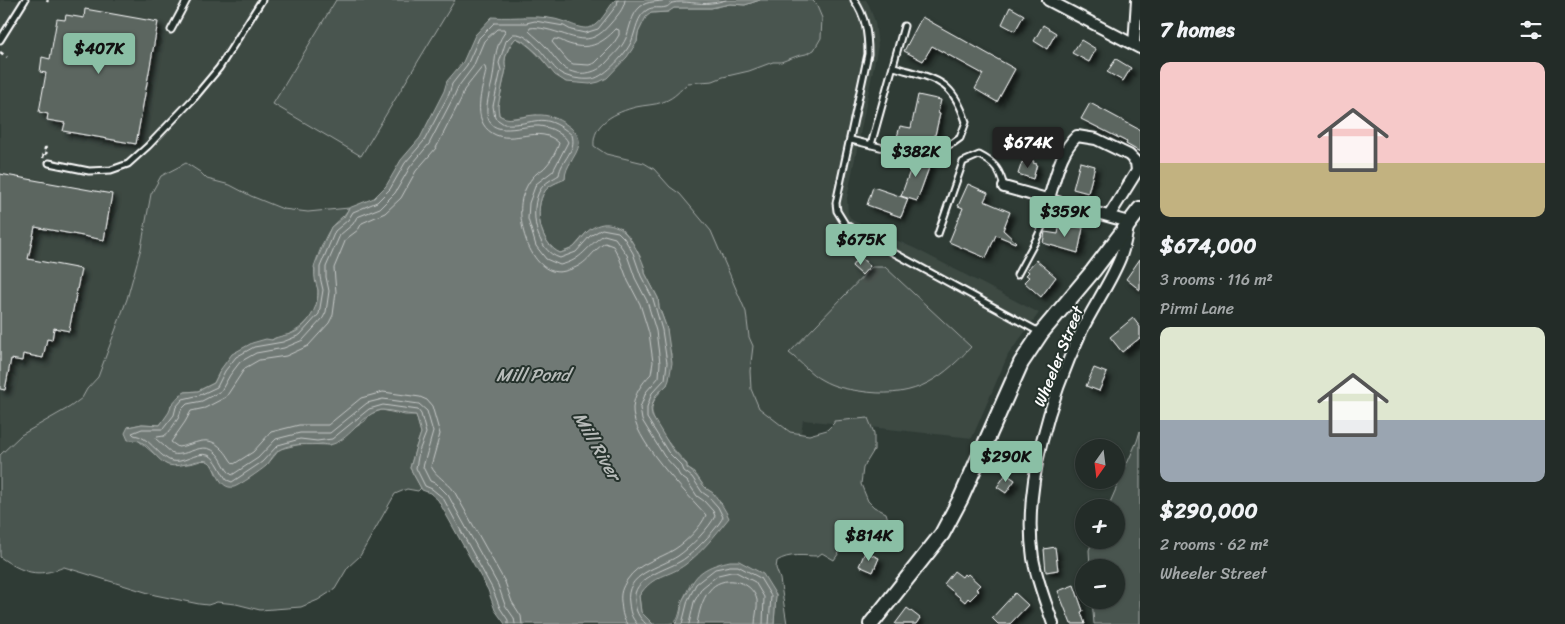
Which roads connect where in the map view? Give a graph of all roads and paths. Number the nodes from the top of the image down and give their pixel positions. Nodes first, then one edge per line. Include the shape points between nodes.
1 (25, 0) edge
2 (187, 0) edge
3 (262, 0) edge
4 (854, 0) edge
5 (1048, 0) edge
6 (1137, 0) edge
7 (904, 26) dead end
8 (171, 30) dead end
9 (0, 40) edge
10 (1137, 46) edge
11 (0, 52) edge
12 (7, 57) dead end
13 (894, 67) junction
14 (851, 140) junction
15 (871, 145) junction
16 (49, 163) dead end
17 (1004, 187) joint
18 (1052, 199) junction
19 (1140, 209) edge
20 (1109, 216) junction
21 (1129, 222) junction
22 (938, 234) dead end
23 (1017, 275) dead end
24 (1041, 333) junction
25 (871, 624) edge
26 (1054, 624) edge

1 - 9 lane
2 - 8 lane
3 - 16 lane via 219,68 128,164 111,170 89,171
4 - 14 lane via 864,16 868,54
5 - 10 street
6 - 10 street
7 - 13 lane
11 - 12 path
13 - 15 lane
13 - 15 lane via 940,81 956,99 966,122 960,138 930,154
14 - 15 lane
14 - 24 lane via 836,203 836,211 845,224
17 - 18 street
17 - 22 lane via 992,161 980,155 963,162
18 - 20 street
18 - 20 street via 1064,154 1071,142 1077,136 1096,140 1129,155 1136,162 1137,171
18 - 23 lane via 1038,238
19 - 21 main road
20 - 21 street
21 - 24 main road
21 - 26 street, Wheeler Street via 1122,254 1083,328 1061,379 1034,480 1033,558
24 - 25 main road via 1021,363 962,498 942,534

